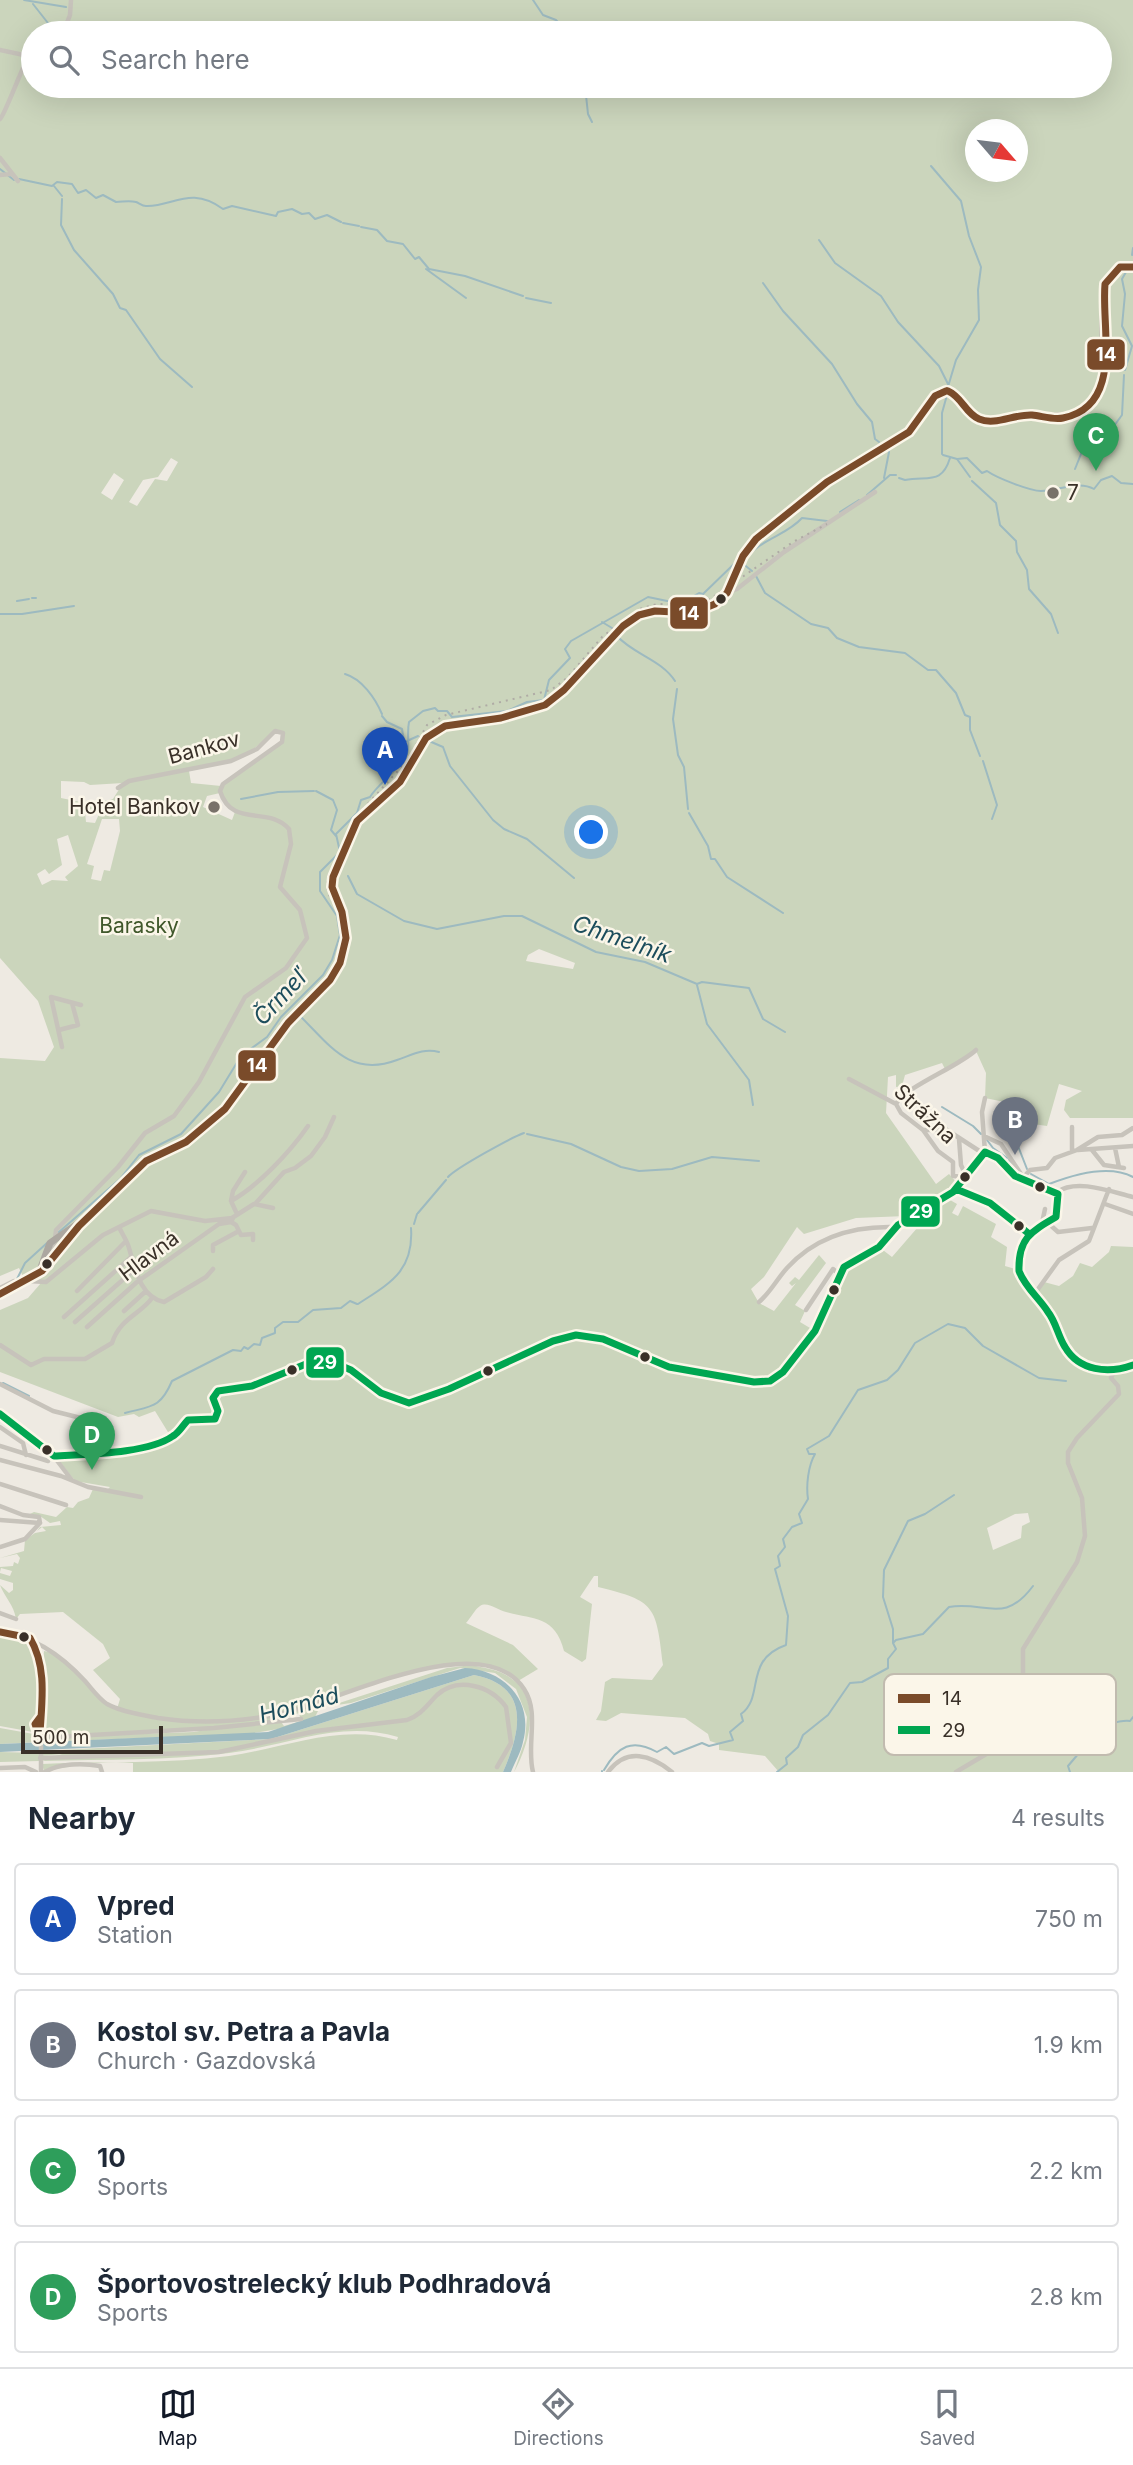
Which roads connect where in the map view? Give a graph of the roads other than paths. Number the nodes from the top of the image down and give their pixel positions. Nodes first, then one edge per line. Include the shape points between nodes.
1 (71, 0) edge
2 (69, 21) edge
3 (0, 50) edge
4 (21, 54) edge
5 (21, 74) edge
6 (0, 119) edge
7 (0, 158) edge
8 (0, 175) edge
9 (9, 175) junction
10 (18, 181) dead end
11 (1133, 267) edge
12 (875, 492) dead end
13 (727, 593) junction
14 (118, 788) dead end
15 (72, 1003) junction
16 (81, 1005) dead end
17 (58, 1030) junction
18 (62, 1047) dead end
19 (976, 1050) dead end
20 (849, 1079) dead end
21 (985, 1098) dead end
22 (896, 1104) junction
23 (925, 1115) dead end
24 (334, 1117) dead end
25 (308, 1126) dead end
26 (1072, 1127) dead end
27 (1133, 1128) edge
28 (923, 1130) junction
29 (947, 1130) junction
30 (986, 1137) junction
31 (959, 1138) junction
32 (1133, 1146) edge
33 (1115, 1148) junction
34 (1075, 1150) junction
35 (1093, 1150) junction
36 (985, 1153) junction
37 (271, 1166) junction
38 (245, 1172) dead end
39 (284, 1172) junction
40 (966, 1177) junction
41 (1022, 1178) junction
42 (956, 1189) junction
43 (1109, 1189) junction
44 (1057, 1192) junction
45 (1133, 1197) edge
46 (231, 1201) junction
47 (254, 1204) junction
48 (1105, 1205) junction
49 (273, 1208) dead end
50 (1045, 1209) dead end
51 (1133, 1214) edge
52 (234, 1218) junction
53 (1045, 1223) junction
54 (79, 1224) junction
55 (119, 1227) junction
56 (895, 1228) junction
57 (1092, 1228) junction
58 (239, 1231) junction
59 (1028, 1233) junction
60 (253, 1240) dead end
61 (126, 1241) junction
62 (56, 1242) junction
63 (214, 1251) dead end
64 (131, 1257) junction
65 (49, 1259) junction
66 (135, 1269) junction
67 (214, 1269) dead end
68 (838, 1277) junction
69 (14, 1280) dead end
70 (139, 1280) junction
71 (29, 1281) junction
72 (0, 1291) edge
73 (77, 1291) dead end
74 (146, 1291) junction
75 (1032, 1296) junction
76 (152, 1298) junction
77 (759, 1303) dead end
78 (806, 1310) dead end
79 (124, 1311) dead end
80 (64, 1317) dead end
81 (75, 1322) dead end
82 (87, 1327) dead end
83 (0, 1345) edge
84 (1133, 1365) edge
85 (1102, 1371) junction
86 (1114, 1372) junction
87 (1111, 1378) junction
88 (0, 1384) edge
89 (0, 1414) edge
90 (105, 1418) dead end
91 (0, 1427) edge
92 (0, 1446) edge
93 (26, 1455) junction
94 (52, 1458) junction
95 (0, 1460) edge
96 (66, 1475) junction
97 (0, 1484) edge
98 (141, 1497) dead end
99 (66, 1505) dead end
100 (0, 1506) edge
101 (0, 1520) edge
102 (40, 1523) junction
103 (0, 1547) edge
104 (0, 1613) edge
105 (16, 1619) dead end
106 (0, 1632) edge
107 (30, 1638) junction
108 (48, 1649) junction
109 (41, 1654) junction
110 (1023, 1674) edge
111 (301, 1719) dead end
112 (40, 1735) junction
113 (985, 1755) edge
114 (40, 1759) junction
115 (497, 1767) dead end
116 (0, 1768) edge
117 (101, 1769) edge
118 (41, 1772) edge
119 (533, 1772) edge
120 (608, 1772) edge
121 (672, 1772) edge
122 (956, 1772) edge

1 - 2 street
3 - 4 street
5 - 6 street
7 - 9 street
8 - 9 street
9 - 10 street
11 - 13 main road via 1120,267 1105,284 1106,366 1098,393 1082,411 1060,418 1020,415 986,421 975,418 959,397 947,391 935,396 909,432 824,484 756,539
12 - 13 street
13 - 54 main road via 701,611 655,611 636,617 564,690 540,707 445,726 426,738 400,782 357,821 334,875 332,887 346,933 334,974 288,1023 225,1109 186,1142 146,1161
14 - 62 street, Bankov via 129,780 232,761 279,731 285,736 282,742 220,788 228,806 240,814 275,818 289,829 291,844 280,887 301,913 307,936 286,968 245,997 199,1082 174,1116 145,1133 66,1218
15 - 16 street
15 - 17 street via 78,1025
15 - 17 street via 51,997
17 - 18 street
19 - 22 street via 958,1066 903,1095
20 - 22 street, Strážna
21 - 30 street
22 - 28 street, Strážna
23 - 29 street
24 - 39 street, Hlavná via 311,1156
25 - 37 street
26 - 34 street
27 - 34 street via 1122,1135 1098,1137
28 - 29 street
28 - 40 street, Strážna via 954,1163 953,1176
29 - 31 street
30 - 36 street
30 - 41 street via 1001,1144
31 - 36 street
31 - 40 street
32 - 33 street
33 - 35 street
33 - 35 street via 1121,1168 1104,1165
34 - 35 street
34 - 41 street
36 - 40 street
36 - 41 street
37 - 39 street
37 - 46 street via 247,1192
38 - 46 street
39 - 47 street, Hlavná
40 - 42 street
41 - 44 street
42 - 56 street
42 - 59 street via 990,1203
43 - 44 street
43 - 45 street
43 - 48 street
44 - 53 street via 1057,1215
46 - 52 street
47 - 49 street
47 - 52 street, Hlavná
48 - 51 street
48 - 57 street
50 - 53 street
52 - 55 street via 192,1220 154,1210
52 - 58 street
52 - 70 street, Hlavná
53 - 57 street via 1058,1232
53 - 59 street
54 - 62 main road
54 - 65 main road via 52,1241
55 - 61 street
55 - 71 street via 103,1234 46,1282
56 - 68 street via 883,1243 851,1262
56 - 77 street via 869,1226 816,1244 796,1259
57 - 75 street via 1089,1241 1059,1260
58 - 60 street via 245,1236 253,1234
58 - 63 street via 214,1245
59 - 75 street via 1019,1270
61 - 64 street
61 - 73 street
62 - 65 main road
64 - 66 street
64 - 80 street
65 - 71 main road
66 - 70 street
66 - 81 street
67 - 76 street via 164,1302
68 - 78 street via 833,1269
68 - 94 street via 815,1331 780,1376 767,1382 669,1367 585,1336 553,1341 409,1403 381,1393 342,1365 309,1363 252,1386 216,1392 217,1417 187,1421 166,1440 114,1453
69 - 72 street
70 - 74 street
70 - 82 street, Hlavná
71 - 72 main road
74 - 76 street
74 - 79 street
75 - 85 street via 1051,1316 1068,1352
76 - 83 street via 114,1333 112,1343 85,1359 44,1359 31,1365
84 - 86 street
85 - 86 street
85 - 87 street
86 - 87 street
87 - 110 street via 1119,1394 1068,1452 1082,1498 1085,1536 1077,1562 1023,1649
88 - 90 street via 53,1411
89 - 94 street
91 - 93 street via 23,1443
92 - 93 street
93 - 94 street
94 - 96 street
95 - 96 street
96 - 98 street via 107,1492
97 - 99 street
100 - 102 street via 40,1517
101 - 102 street
102 - 103 street via 25,1539
104 - 105 street
106 - 107 street
107 - 108 street
107 - 109 street
108 - 109 street
108 - 119 street via 109,1705 180,1720 236,1721 277,1715 415,1671 466,1663 484,1665 513,1676 527,1693
109 - 112 street
111 - 112 street via 198,1730
112 - 114 street
113 - 122 street
114 - 115 street via 219,1752 316,1731 399,1722 415,1716 445,1690 464,1685 486,1690 507,1709 511,1743
114 - 118 street
116 - 118 street
117 - 118 street via 63,1766
120 - 121 street via 620,1759 642,1756

